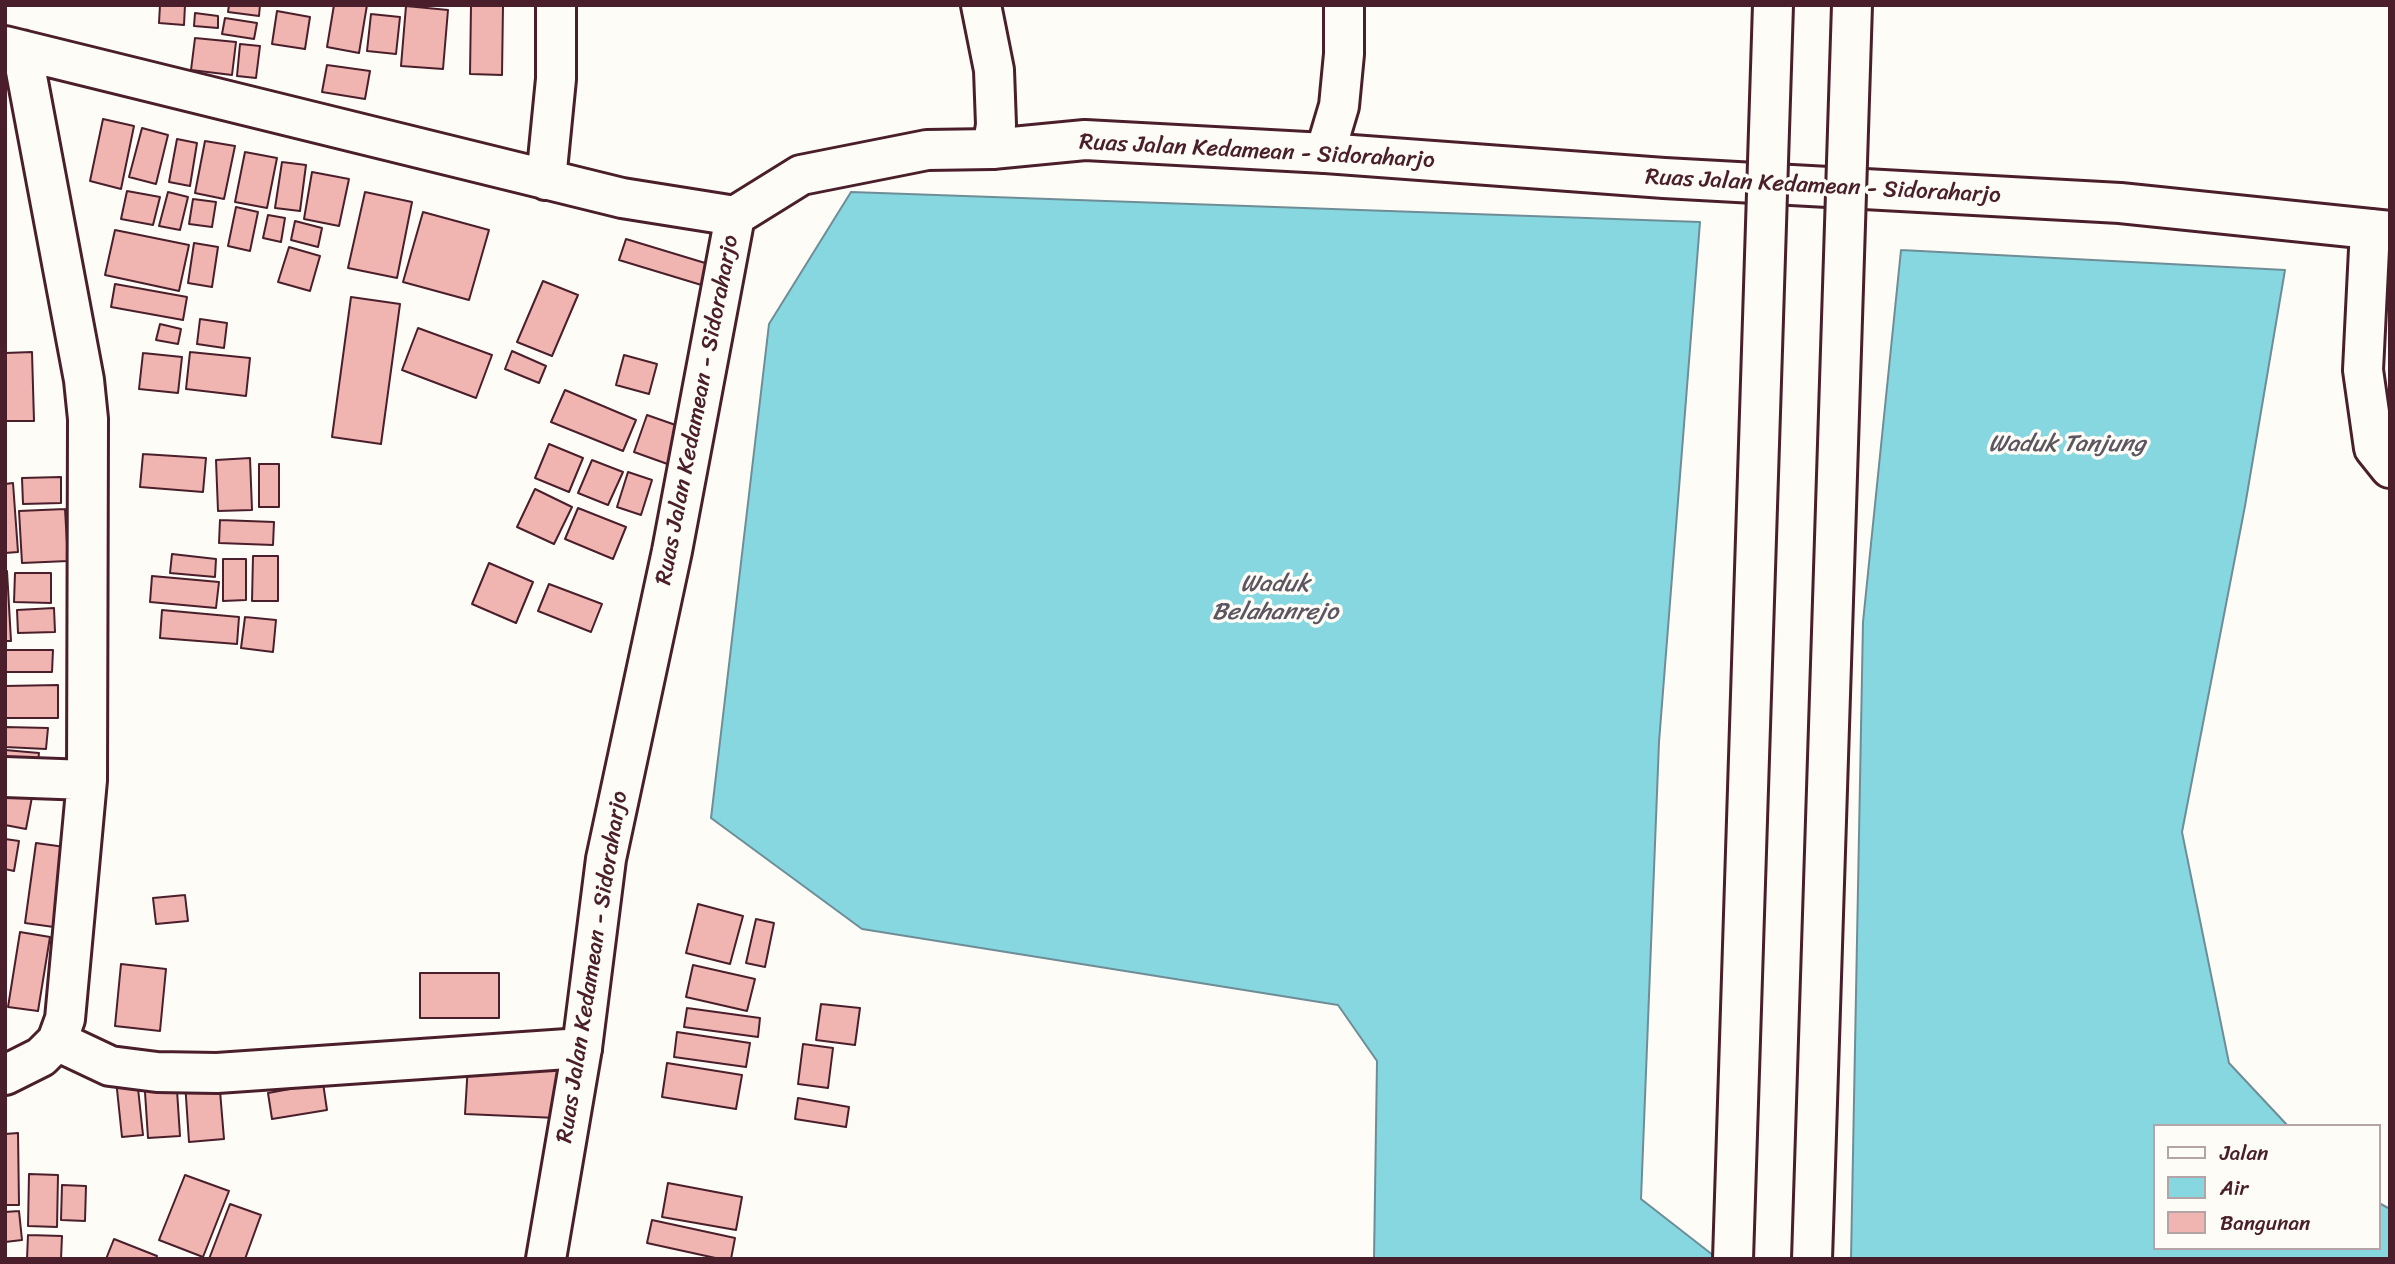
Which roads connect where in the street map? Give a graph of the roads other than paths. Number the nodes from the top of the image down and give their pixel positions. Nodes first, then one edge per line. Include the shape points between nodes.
1 (556, 5) edge
2 (981, 5) edge
3 (1344, 5) edge
4 (1773, 5) edge
5 (1852, 5) edge
6 (14, 48) edge
7 (992, 149) junction
8 (1325, 153) junction
9 (546, 180) junction
10 (735, 216) junction
11 (2380, 230) edge
12 (2390, 468) edge
13 (5, 777) edge
14 (87, 780) junction
15 (57, 1041) junction
16 (582, 1048) junction
17 (5, 1075) edge
18 (546, 1259) edge
19 (1733, 1259) edge
20 (1812, 1259) edge

1 - 9 main road
2 - 7 main road via 994,70
3 - 8 main road via 1339,106
4 - 19 main road, bridge
5 - 20 main road, bridge
6 - 9 main road
6 - 14 main road via 88,419
7 - 8 main road, Ruas Jalan Kedamean - Sidoraharjo via 1085,140
7 - 10 main road, Ruas Jalan Kedamean - Sidoraharjo via 927,150 801,175
8 - 11 main road, Ruas Jalan Kedamean - Sidoraharjo via 1678,179 2120,203
9 - 10 main road
10 - 16 main road, Ruas Jalan Kedamean - Sidoraharjo via 672,551 606,859
11 - 12 main road via 2363,370 2374,448
13 - 14 main road
14 - 15 main road via 65,1019
15 - 16 main road via 110,1066 217,1073
15 - 17 main road via 41,1057
16 - 18 main road, Ruas Jalan Kedamean - Sidoraharjo

